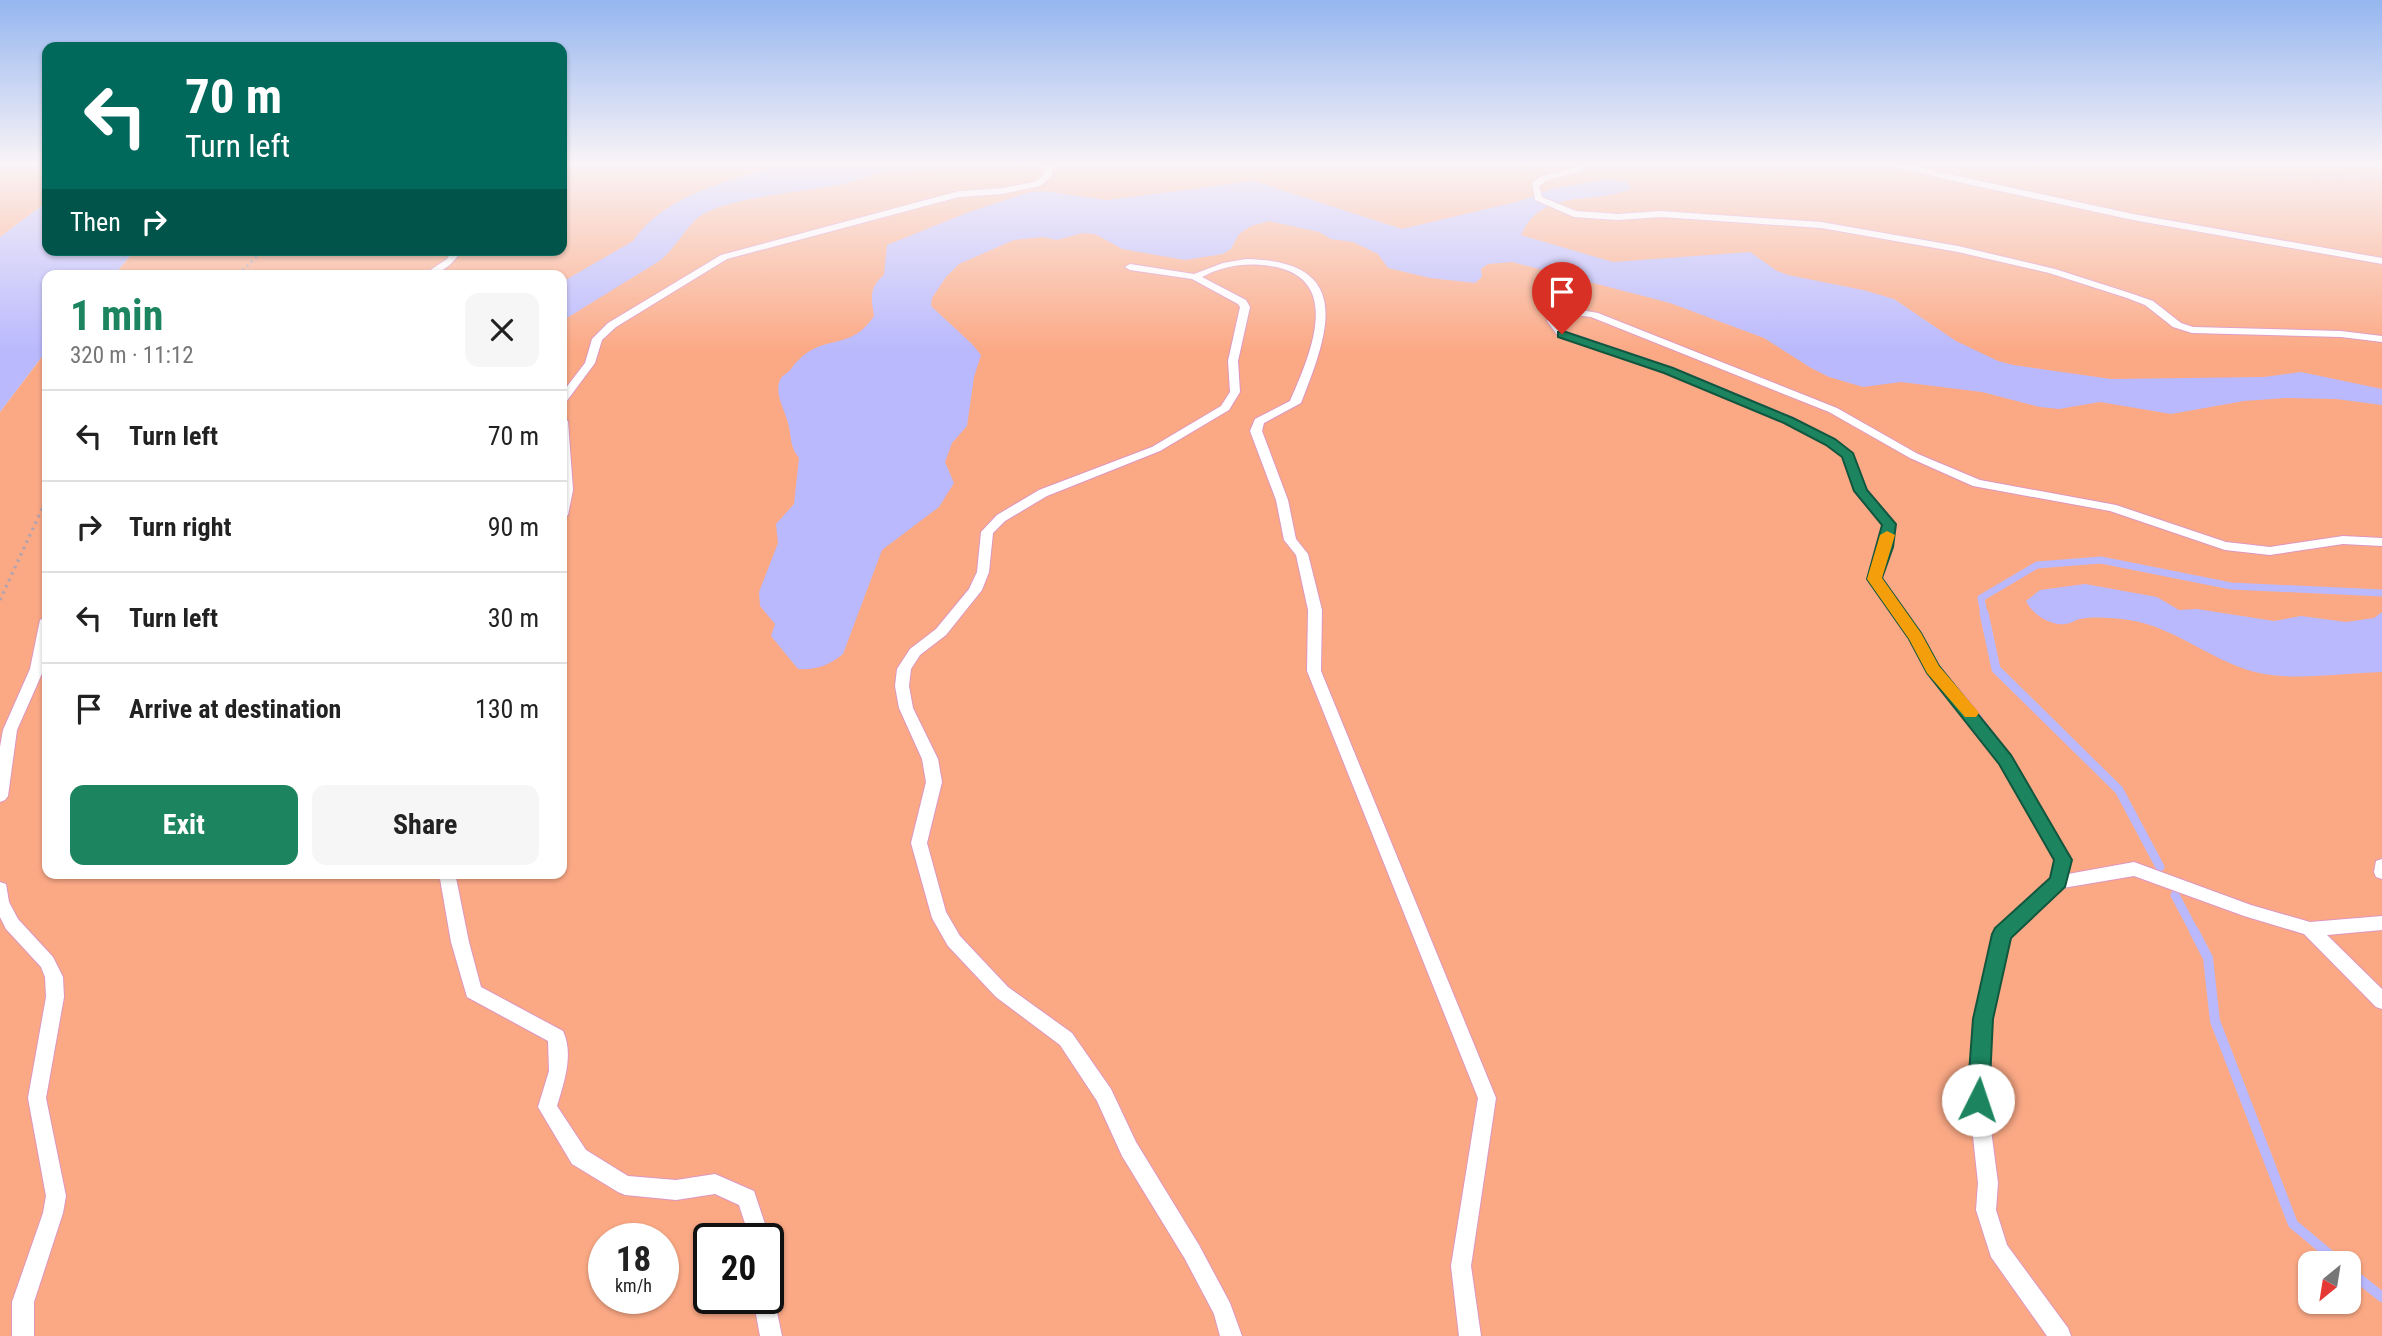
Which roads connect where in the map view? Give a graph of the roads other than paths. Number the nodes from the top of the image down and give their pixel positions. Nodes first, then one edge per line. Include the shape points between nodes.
1 (842, 225) edge
2 (1820, 225) edge
3 (2175, 225) edge
4 (454, 256) edge
5 (2382, 261) edge
6 (1130, 267) dead end
7 (436, 270) edge
8 (1195, 277) junction
9 (2382, 339) edge
10 (567, 393) edge
11 (2382, 542) edge
12 (42, 644) edge
13 (0, 796) edge
14 (448, 879) edge
15 (2058, 882) junction
16 (0, 888) edge
17 (2382, 923) edge
18 (2310, 929) junction
19 (2382, 1002) edge
20 (755, 1223) edge
21 (766, 1314) edge
22 (23, 1336) edge
23 (771, 1336) edge
24 (1231, 1336) edge
25 (1470, 1336) edge
26 (2060, 1336) edge

1 - 10 lane via 724,257 612,325 597,339 590,363
2 - 9 lane via 2052,271 2149,303 2192,330
3 - 5 lane
4 - 7 lane
6 - 8 lane
8 - 24 lane via 1245,307 1233,361 1235,392 1225,408 1156,449 1043,493 1001,518 987,532 983,572 975,590 941,632 915,652 904,669 902,686 934,782 919,843 937,913 954,941 994,984 1066,1040 1104,1095 1129,1149 1192,1252 1223,1310
8 - 25 lane via 1237,261 1262,262 1287,267 1317,287 1318,345 1295,403 1259,421 1256,431 1282,500 1290,540 1302,554 1315,610 1314,671 1486,1098 1461,1266
11 - 15 lane via 2343,540 2270,551 2225,546 2112,508 1978,483 1912,455 1832,410 1595,314 1554,314 1552,321 1562,334 1734,397 1821,437 1848,455 1861,491 1889,524 1875,579 1933,669 2005,760 2063,860
12 - 13 lane via 37,669 10,730
14 - 20 lane via 473,992 557,1037 558,1071 547,1107 579,1157 625,1185 676,1190 715,1184 747,1198
15 - 18 lane via 2134,869
15 - 26 lane via 2002,934 1983,1019 1978,1100 1988,1183 1986,1210 1998,1250
16 - 22 lane via 12,924 47,962 54,977 55,997 37,1098 56,1196 23,1302
17 - 18 lane
18 - 19 lane
21 - 23 lane

